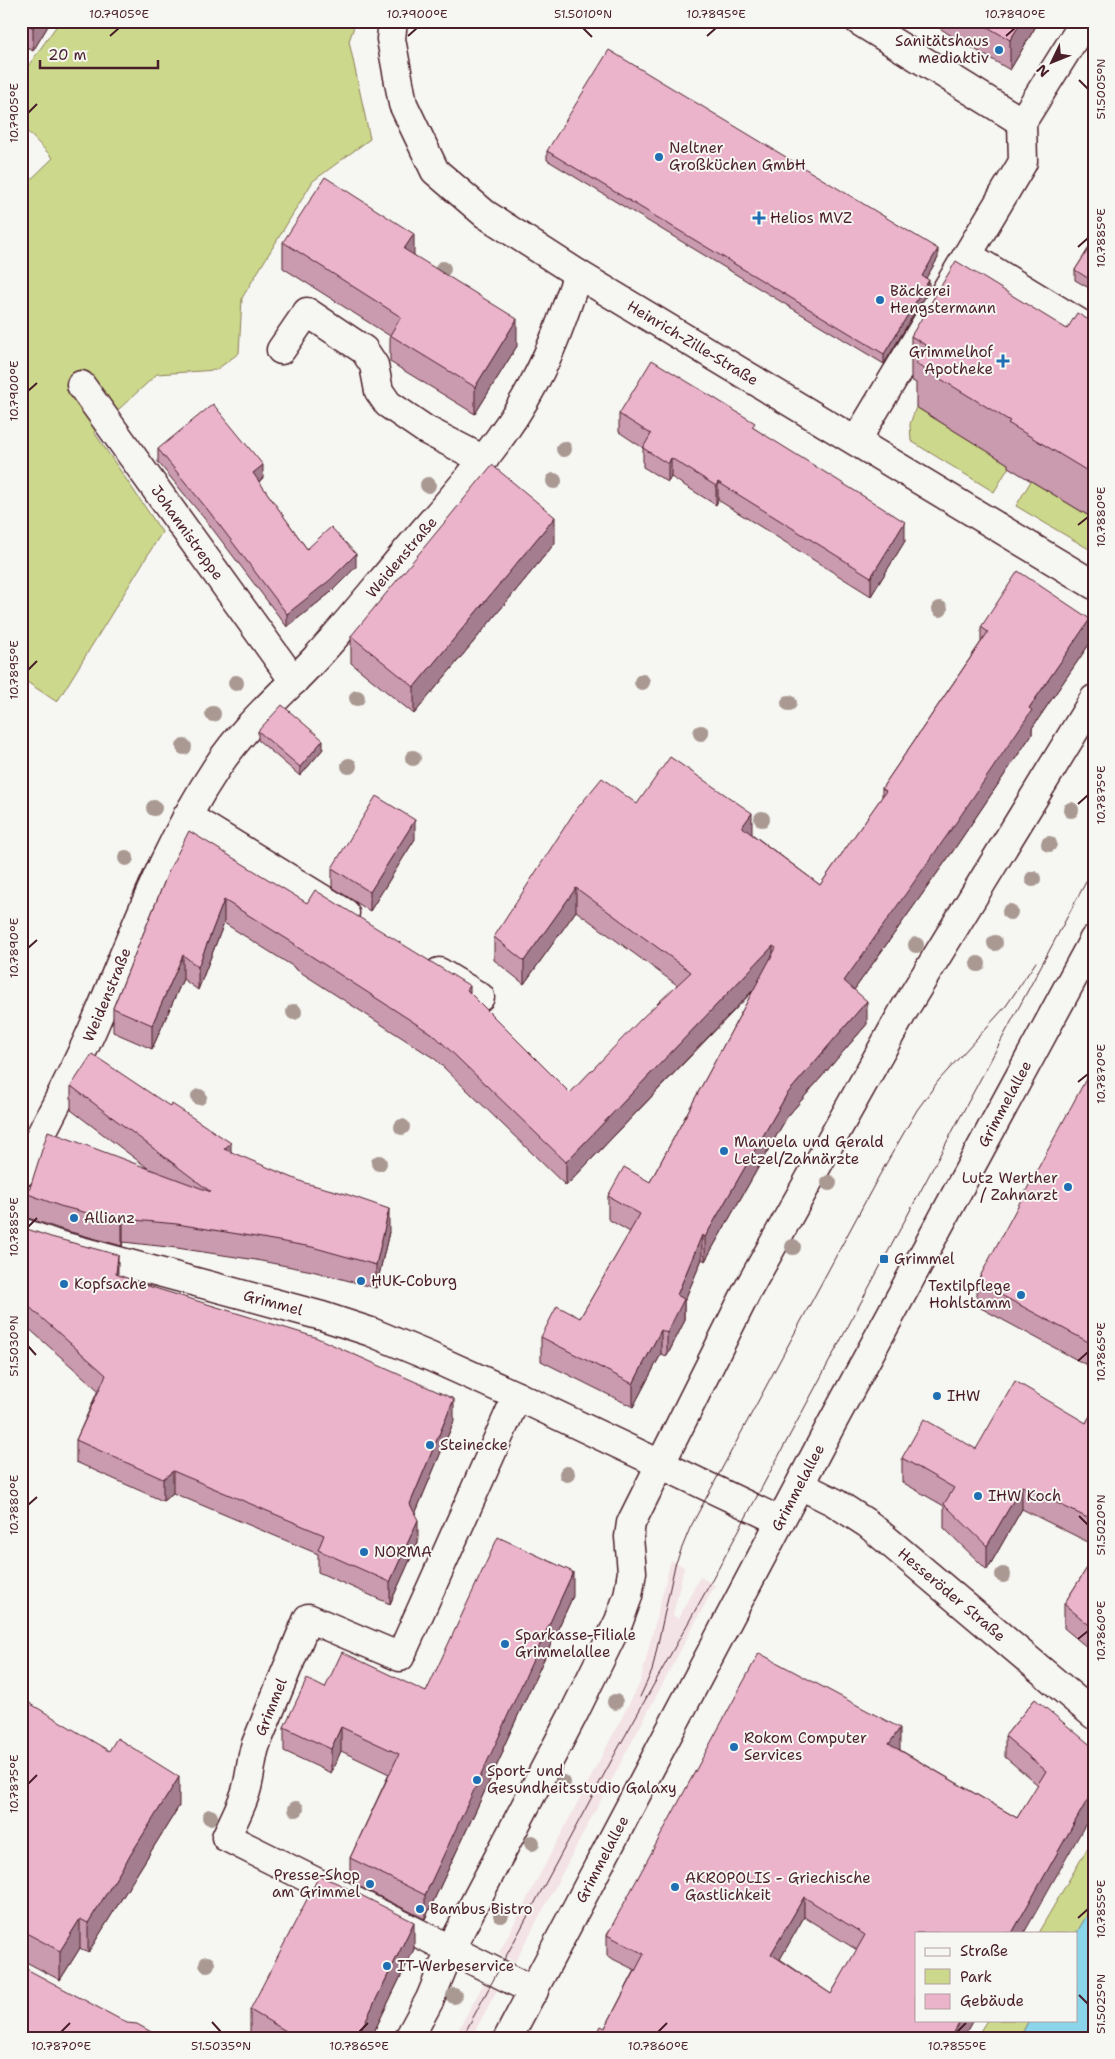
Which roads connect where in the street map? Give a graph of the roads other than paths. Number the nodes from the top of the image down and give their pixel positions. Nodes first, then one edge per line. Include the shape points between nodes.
1 (393, 21) edge
2 (859, 21) edge
3 (1085, 21) edge
4 (1022, 122) junction
5 (969, 256) junction
6 (578, 274) junction
7 (1094, 332) edge
8 (281, 350) dead end
9 (81, 385) dead end
10 (856, 441) junction
11 (484, 460) junction
12 (1094, 585) edge
13 (294, 680) junction
14 (1094, 699) edge
15 (186, 816) junction
16 (362, 924) edge
17 (1094, 939) edge
18 (421, 961) edge
19 (480, 997) dead end
20 (21, 1173) edge
21 (21, 1232) edge
22 (517, 1396) junction
23 (660, 1464) junction
24 (800, 1485) junction
25 (780, 1521) junction
26 (1094, 1715) edge
27 (450, 1950) junction
28 (534, 1991) junction
29 (409, 2038) edge
30 (508, 2038) edge

1 - 6 street, Heinrich-Zille-Straße via 392,39 403,104 435,171 485,214
2 - 4 street
3 - 4 street
4 - 5 street via 1023,162
5 - 7 street
5 - 10 street
6 - 10 street, Heinrich-Zille-Straße
6 - 11 street, Weidenstraße via 553,344 534,383
8 - 11 street via 307,312 364,350 374,365 379,391 388,404 426,430
9 - 13 street, Johannistreppe
10 - 12 street, Heinrich-Zille-Straße
11 - 13 street, Weidenstraße
13 - 15 street, Weidenstraße via 230,749
14 - 23 street via 904,1010 746,1293
15 - 16 street
15 - 20 street, Weidenstraße via 158,873 81,1055
17 - 24 street, Grimmelallee
18 - 19 street
21 - 22 street, Grimmel via 54,1244 322,1316 431,1357
22 - 23 street, Grimmel
22 - 27 street, Grimmel via 400,1657 308,1618 250,1759 244,1797 226,1837
23 - 25 street, Grimmel
23 - 27 street via 631,1523 632,1572 628,1596 618,1622
24 - 25 street, Grimmelallee
24 - 26 street, Hesseröder Straße via 868,1524
25 - 28 street, Grimmelallee
27 - 28 street, Grimmel
27 - 29 street via 430,1999
28 - 30 street, Grimmelallee

